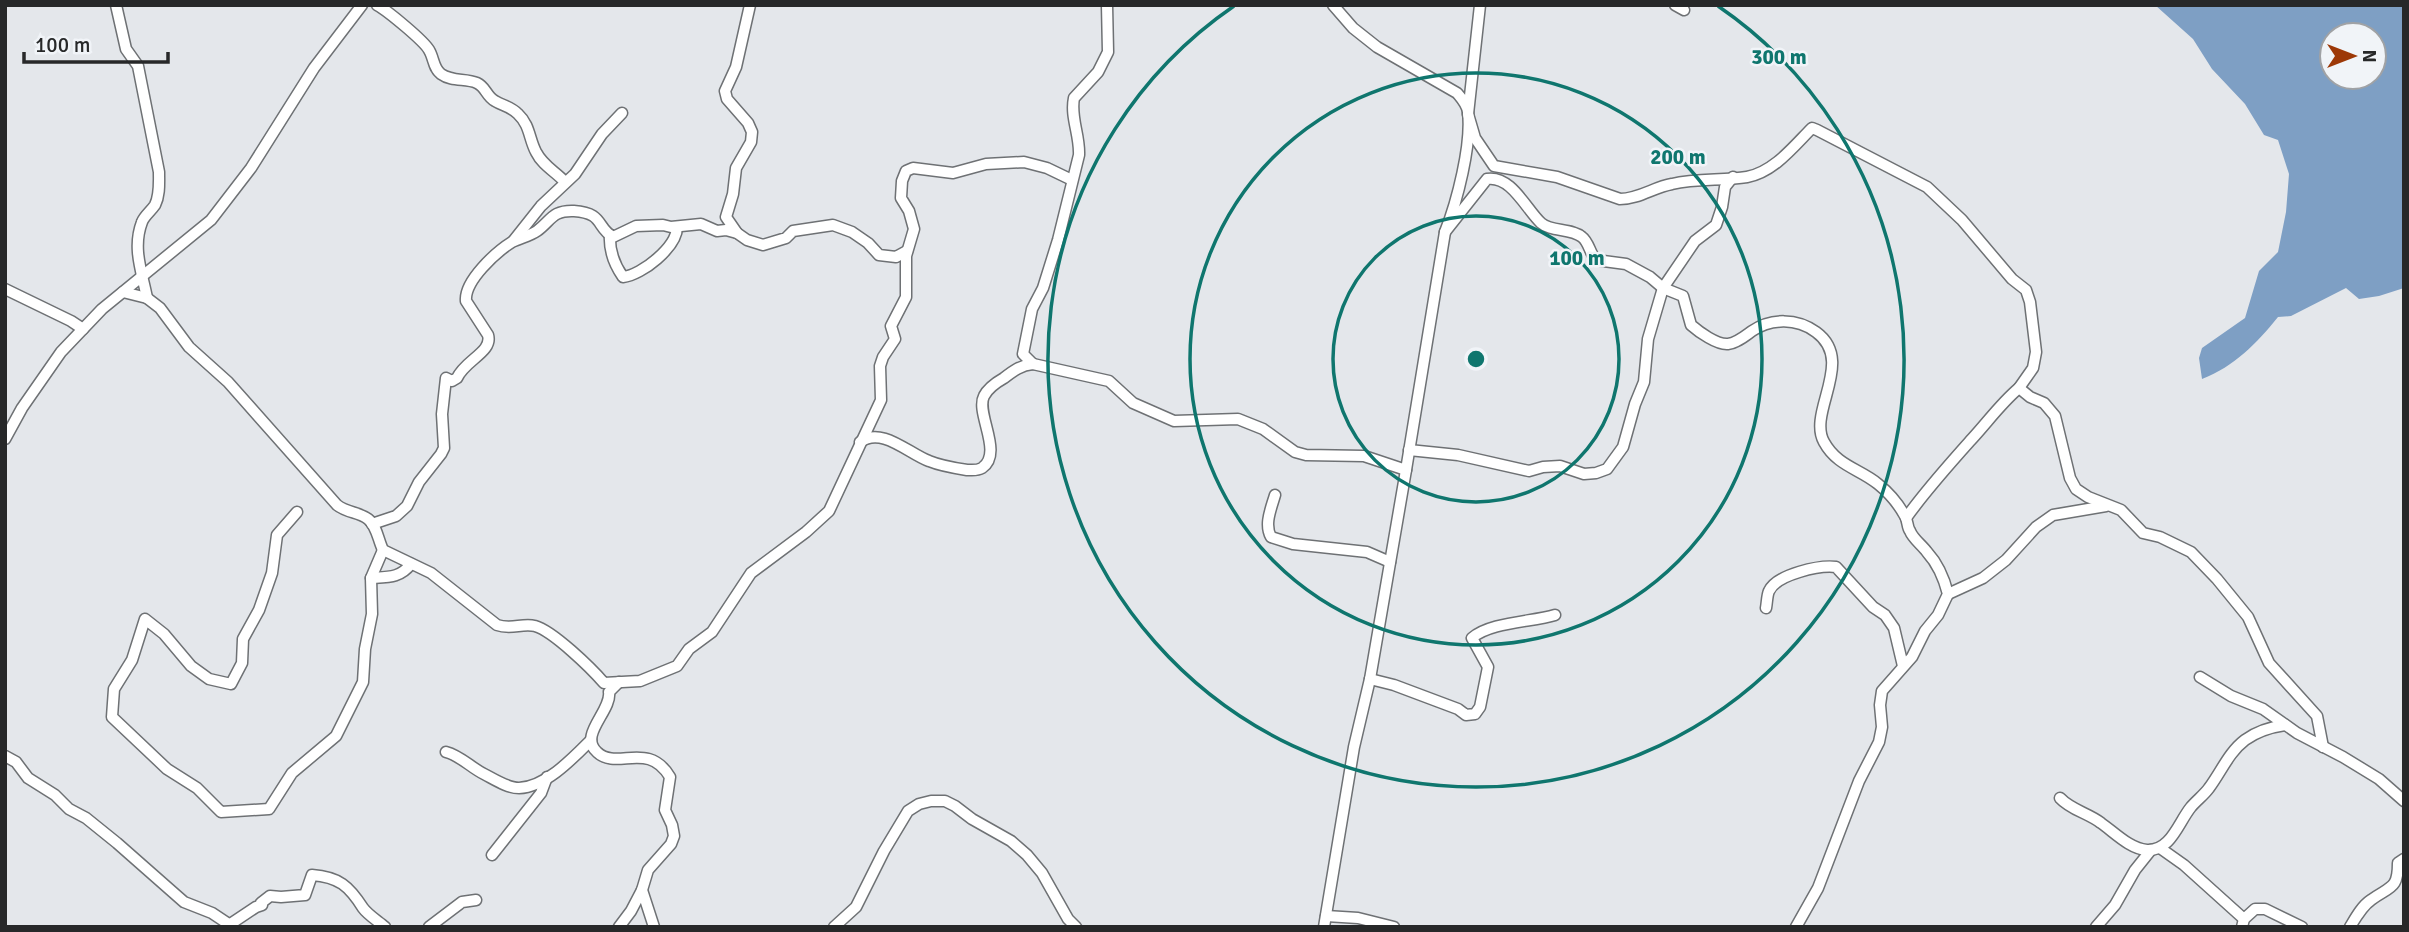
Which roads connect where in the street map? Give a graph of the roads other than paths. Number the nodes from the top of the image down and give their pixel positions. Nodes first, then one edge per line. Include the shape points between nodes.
1 (116, 5) edge
2 (362, 5) edge
3 (377, 5) edge
4 (750, 5) edge
5 (1107, 5) edge
6 (1333, 5) edge
7 (1480, 5) edge
8 (622, 113) dead end
9 (1468, 114) junction
10 (1733, 177) junction
11 (1072, 180) junction
12 (565, 182) junction
13 (677, 227) junction
14 (1445, 232) junction
15 (737, 233) junction
16 (610, 235) junction
17 (512, 242) junction
18 (907, 251) junction
19 (142, 275) junction
20 (1663, 288) junction
21 (5, 289) edge
22 (123, 292) junction
23 (147, 298) junction
24 (83, 329) junction
25 (1033, 364) junction
26 (2018, 388) junction
27 (5, 439) edge
28 (860, 442) junction
29 (1409, 450) junction
30 (1406, 470) junction
31 (1275, 495) dead end
32 (2113, 505) junction
33 (297, 512) dead end
34 (1906, 518) junction
35 (372, 524) junction
36 (383, 550) junction
37 (1390, 562) junction
38 (411, 564) junction
39 (371, 578) junction
40 (1948, 594) junction
41 (1766, 608) dead end
42 (1555, 615) dead end
43 (1903, 666) junction
44 (2200, 677) dead end
45 (1370, 679) junction
46 (620, 682) junction
47 (2285, 725) junction
48 (591, 740) junction
49 (2323, 747) junction
50 (446, 752) dead end
51 (5, 756) edge
52 (547, 777) junction
53 (2060, 798) dead end
54 (2404, 801) edge
55 (2155, 849) junction
56 (492, 855) dead end
57 (2404, 859) edge
58 (642, 890) junction
59 (476, 900) dead end
60 (648, 908) junction
61 (631, 911) junction
62 (1325, 921) edge
63 (2243, 923) edge
64 (230, 926) edge
65 (385, 927) edge
66 (429, 927) edge
67 (619, 927) edge
68 (654, 927) edge
69 (834, 927) edge
70 (1076, 927) edge
71 (1394, 927) edge
72 (1796, 927) edge
73 (2096, 927) edge
74 (2302, 927) edge
75 (2350, 927) edge

1 - 19 street via 125,49 138,66 159,172 155,204 142,220 137,243
2 - 19 street via 211,220
3 - 12 street via 422,40 440,74 486,88 496,103 505,104 521,117 541,161
4 - 15 street via 736,67 725,91 752,132 736,168 726,217
5 - 11 street via 1108,52 1098,72 1073,98 1080,140
6 - 9 street via 1377,47 1457,93
7 - 9 street
8 - 12 street
9 - 10 street via 1475,138 1494,166 1556,177 1620,199 1669,184
9 - 14 street via 1465,153
10 - 20 street via 1725,187 1716,225 1695,241
10 - 26 street via 1749,177 1767,168 1812,128 1927,187 2026,289 2036,352 2033,368
11 - 18 street via 1024,162 986,164 953,173 909,168 901,198 914,229
11 - 25 street via 1058,240 1032,309 1023,354
12 - 17 street
13 - 15 street via 701,224
13 - 16 street via 636,226
13 - 16 street via 670,246 632,276 623,277 618,269
14 - 20 street via 1487,179 1493,178 1514,191 1543,225 1586,239 1596,260 1626,264
14 - 29 street
15 - 18 street via 763,245 793,231 833,225 852,232 879,255 896,257
16 - 17 street via 592,215 570,211 549,218 537,231
17 - 35 street via 486,264 465,294 490,340 457,378 446,378 441,454 407,506 396,516
18 - 28 street via 906,297 891,326 895,339 880,366 881,400
19 - 22 street
19 - 23 street
20 - 29 street via 1648,339 1644,382 1623,447 1607,469 1584,474 1560,466 1529,471 1458,454
20 - 34 street via 1683,296 1691,325 1720,342 1736,342 1775,321 1793,321 1816,332 1830,347 1832,378 1821,417 1823,441 1845,466 1876,482
21 - 24 street
22 - 23 street
22 - 24 street
23 - 35 street via 337,505
24 - 27 street via 61,352
25 - 28 street via 1003,378 982,398 990,448 988,461 976,471 929,461 883,438
25 - 30 street via 1109,381 1133,403 1174,421 1238,419 1263,429 1295,452 1364,456
26 - 32 street via 2044,403 2054,416 2076,489
26 - 34 street
28 - 46 street via 829,512 751,573 712,632 689,649 677,666 647,680
29 - 30 street
30 - 37 street
31 - 37 street via 1267,521 1270,537 1367,552
32 - 40 street via 2053,515 1983,578
32 - 49 street via 2143,533 2191,552 2217,579 2248,617 2269,663 2317,716
33 - 39 street via 277,535 272,573 243,639 242,663 232,684 209,679 191,666 145,619 132,660 114,689 112,718 167,769 221,811 269,809 292,773 336,736 355,701 363,682 372,614
34 - 40 street via 1910,532 1944,576
35 - 36 street
36 - 38 street
36 - 39 street
37 - 45 street
38 - 39 street via 396,577
38 - 46 street via 431,573 497,625 538,627 604,683
40 - 43 street
41 - 43 street via 1769,590 1776,584 1815,567 1836,568 1894,628
42 - 45 street via 1508,624 1472,638 1488,667 1475,714 1466,715
43 - 72 street via 1882,691 1879,742 1858,781 1818,888
44 - 47 street
45 - 62 street
46 - 48 street via 608,692 610,699
47 - 49 street
47 - 55 street via 2244,741 2168,841
48 - 52 street
48 - 58 street via 600,755 656,761 670,777 665,810 674,836 648,870
49 - 54 street via 2379,779
50 - 52 street via 505,785 519,788
51 - 64 street via 184,902
52 - 56 street via 541,793
53 - 55 street via 2132,845
55 - 63 street via 2184,865
55 - 73 street
57 - 75 street via 2398,863 2395,884 2369,901
58 - 60 street
58 - 61 street
59 - 66 street via 462,902
60 - 61 street
60 - 68 street
61 - 67 street
62 - 71 street via 1358,918
63 - 74 street via 2255,909 2266,909
64 - 65 street via 270,895 305,895 312,875 331,876
69 - 70 street via 856,906 908,811 919,804 945,801 1027,855

